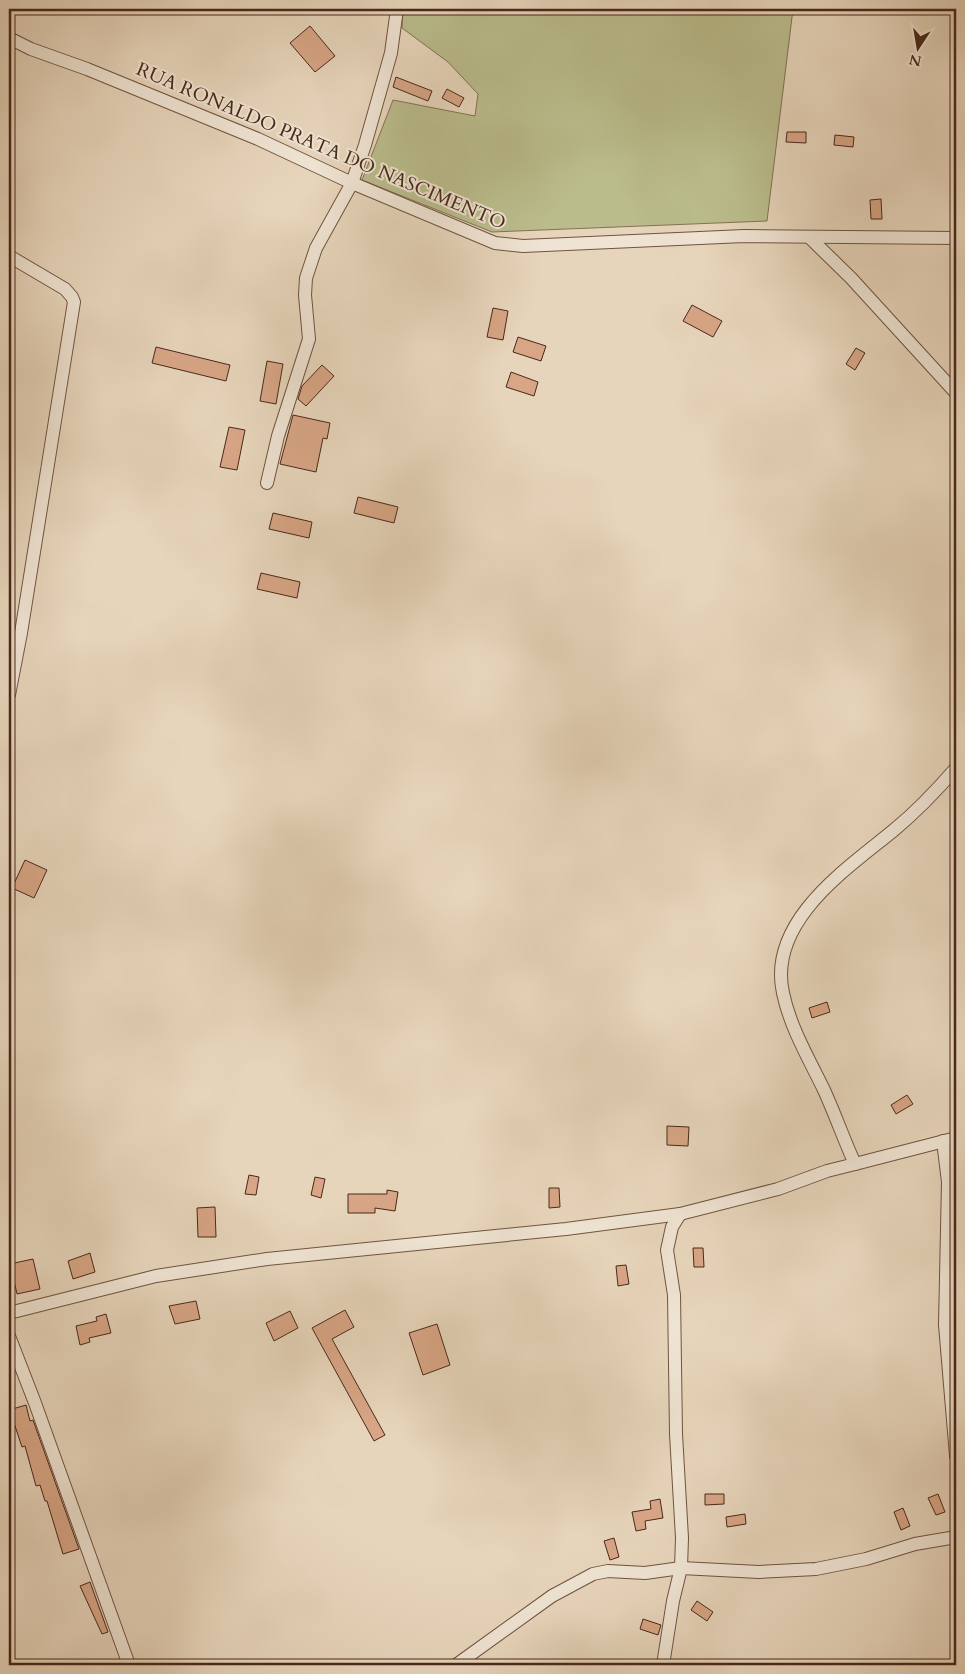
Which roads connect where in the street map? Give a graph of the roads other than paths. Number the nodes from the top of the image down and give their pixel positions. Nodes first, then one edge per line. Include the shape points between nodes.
1 (397, 9) edge
2 (9, 38) edge
3 (352, 183) junction
4 (809, 237) junction
5 (956, 238) edge
6 (9, 256) edge
7 (956, 393) edge
8 (267, 483) dead end
9 (9, 695) edge
10 (956, 768) edge
11 (956, 1138) edge
12 (943, 1141) junction
13 (854, 1164) junction
14 (680, 1214) junction
15 (9, 1313) edge
16 (9, 1336) edge
17 (956, 1456) edge
18 (956, 1537) edge
19 (681, 1568) junction
20 (129, 1665) edge
21 (456, 1665) edge
22 (663, 1665) edge

1 - 3 street via 391,53
2 - 3 street, RUA RONALDO PRATA DO NASCIMENTO via 258,139
3 - 4 street, RUA RONALDO PRATA DO NASCIMENTO via 495,243 510,245 744,236
3 - 8 street via 316,248 306,278 309,339 278,436
4 - 5 street, RUA RONALDO PRATA DO NASCIMENTO
4 - 7 street
6 - 9 street via 65,289 74,302
10 - 13 street via 923,804 824,887 795,927 782,959 780,978 790,1017
11 - 12 street
12 - 13 street
12 - 17 street via 948,1182 946,1325
13 - 14 street via 778,1189
14 - 15 street via 584,1227 267,1259 156,1276
14 - 19 street via 672,1227 667,1250 676,1333
16 - 20 street
18 - 19 street via 816,1569 759,1572
19 - 21 street via 645,1573 608,1571 593,1574 552,1596
19 - 22 street

